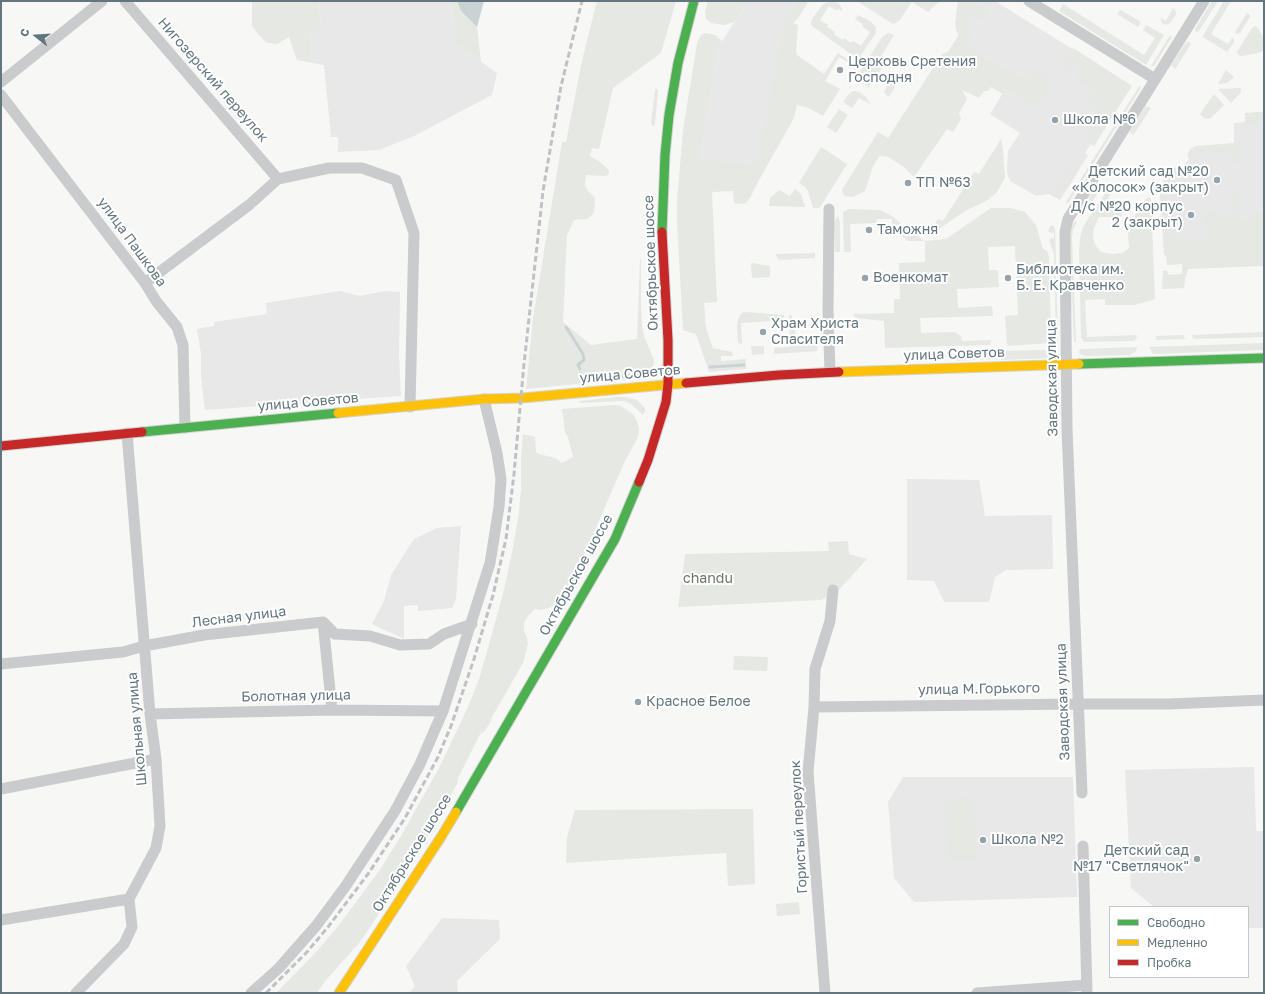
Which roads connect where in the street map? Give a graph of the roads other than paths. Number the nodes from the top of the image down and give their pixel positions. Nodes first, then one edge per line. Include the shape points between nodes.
1 (102, 1) edge
2 (125, 1) edge
3 (694, 1) edge
4 (1029, 1) edge
5 (1204, 1) edge
6 (1155, 79) junction
7 (1, 82) edge
8 (1, 94) edge
9 (278, 179) junction
10 (828, 209) dead end
11 (145, 283) junction
12 (1264, 358) edge
13 (1067, 365) junction
14 (830, 372) junction
15 (668, 384) junction
16 (484, 399) junction
17 (410, 407) junction
18 (185, 428) junction
19 (127, 434) junction
20 (1, 446) edge
21 (833, 590) dead end
22 (323, 622) junction
23 (472, 624) junction
24 (144, 646) junction
25 (1, 664) edge
26 (1264, 700) edge
27 (1078, 704) junction
28 (814, 707) junction
29 (332, 710) junction
30 (443, 711) junction
31 (150, 714) junction
32 (156, 759) junction
33 (1, 789) edge
34 (1082, 793) dead end
35 (1083, 846) dead end
36 (129, 899) junction
37 (1, 920) edge
38 (1087, 989) edge
39 (76, 993) edge
40 (251, 993) edge
41 (340, 993) edge
42 (825, 993) edge
43 (977, 993) edge

1 - 7 street
2 - 9 street, Нигозерский переулок
3 - 15 main road, Октябрьское шоссе via 677,70 664,170 662,226
4 - 6 street
5 - 6 street, Заводская улица
6 - 13 street, Заводская улица via 1068,219 1064,244
8 - 11 street, улица Пашкова
9 - 11 street via 249,205
9 - 17 street via 329,168 362,168 396,180 414,233
10 - 14 street
11 - 18 street, улица Пашкова via 177,327 183,345
12 - 13 main road, улица Советов
13 - 14 main road, улица Советов
13 - 27 street, Заводская улица via 1067,429
14 - 15 main road, улица Советов
15 - 16 main road, улица Советов via 522,398
15 - 41 main road, Октябрьское шоссе via 666,402 648,460 615,539 441,837
16 - 17 main road, улица Советов
16 - 23 street via 501,479 490,563
17 - 18 main road, улица Советов
18 - 19 main road, улица Советов
19 - 20 main road, улица Советов
19 - 24 street, Школьная улица
21 - 28 street, Гористый переулок via 830,621 815,669
22 - 23 street via 335,634 370,636 400,645 429,644 444,634
22 - 24 street, Лесная улица via 204,635
22 - 29 street
23 - 30 street
24 - 25 street, Лесная улица via 124,652
24 - 31 street, Школьная улица
26 - 27 street, улица М.Горького
27 - 28 street, улица М.Горького
27 - 34 street, Заводская улица
28 - 42 street, Гористый переулок via 808,773
29 - 30 street, Болотная улица
29 - 31 street, Болотная улица
30 - 40 street via 420,764 394,811 345,887 316,926 279,968
31 - 32 street, Школьная улица
32 - 33 street
32 - 36 street, Школьная улица via 160,826 156,848
35 - 38 street
36 - 37 street
36 - 39 street via 132,927 124,944
38 - 43 street

